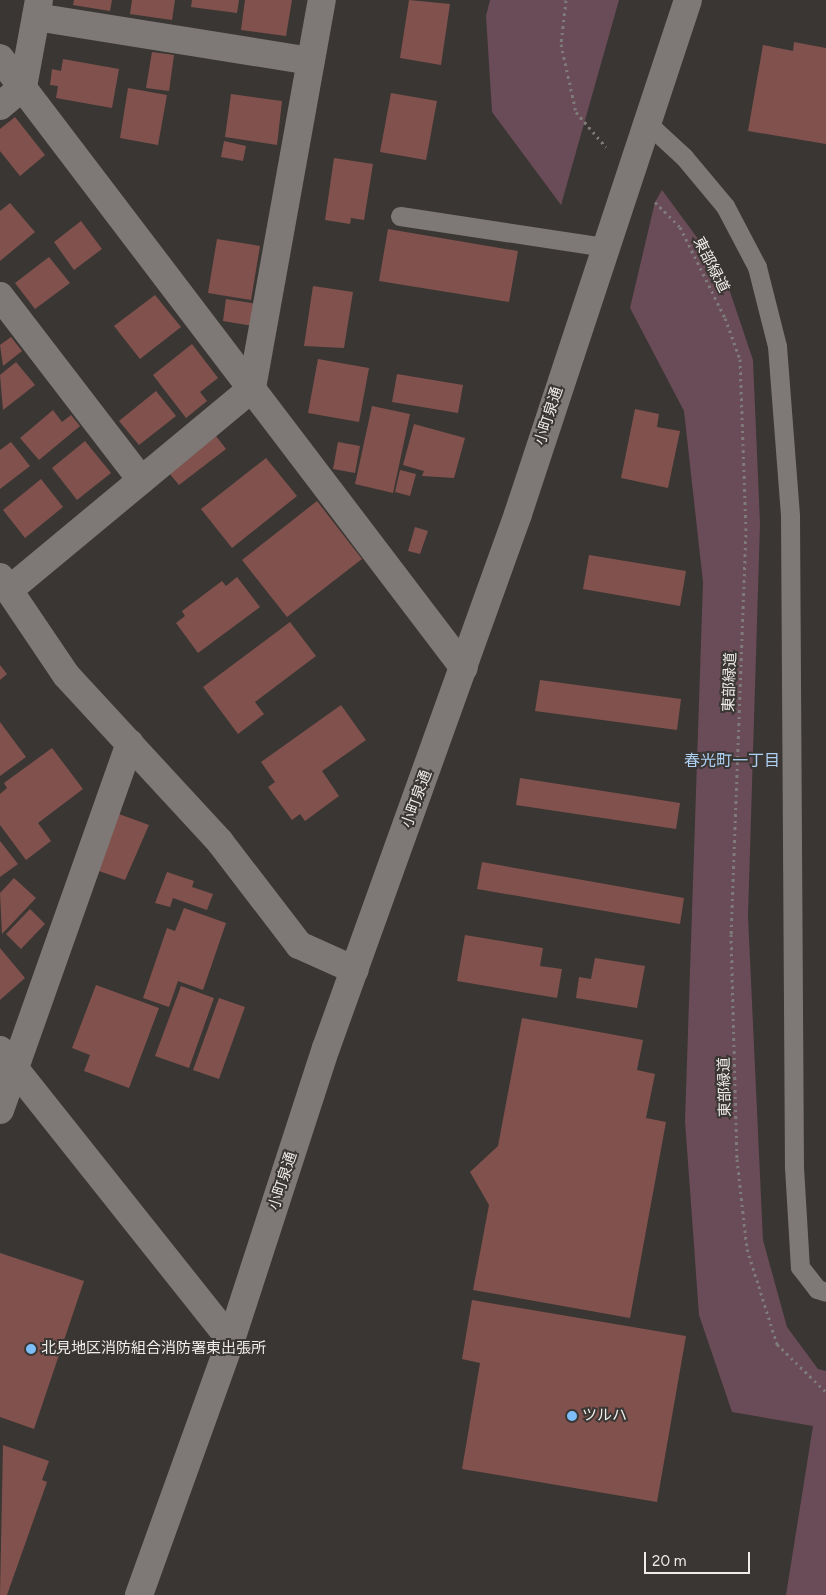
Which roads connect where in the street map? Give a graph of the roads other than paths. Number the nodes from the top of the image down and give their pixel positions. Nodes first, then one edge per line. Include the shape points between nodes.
1 (322, 0) edge
2 (688, 0) edge
3 (37, 9) edge
4 (0, 58) edge
5 (311, 60) junction
6 (23, 87) junction
7 (0, 106) edge
8 (646, 122) junction
9 (400, 216) dead end
10 (604, 247) junction
11 (0, 296) edge
12 (252, 388) junction
13 (141, 480) junction
14 (4, 584) edge
15 (464, 668) junction
16 (130, 742) junction
17 (355, 970) junction
18 (8, 1060) edge
19 (0, 1110) edge
20 (826, 1292) edge
21 (231, 1340) junction
22 (139, 1595) edge

1 - 5 street
2 - 8 street, 小町泉通
3 - 5 street
3 - 6 street
4 - 6 street
5 - 12 street
6 - 7 street
6 - 12 street
8 - 10 street, 小町泉通
8 - 20 lane via 684,157 725,206 757,268 777,346 790,516 794,1167 800,1267 817,1289
9 - 10 lane
10 - 15 street, 小町泉通
11 - 13 street
12 - 13 street
12 - 15 street
13 - 14 street
14 - 16 street via 66,675
15 - 17 street, 小町泉通
16 - 17 street via 220,842 299,945
16 - 18 street
17 - 21 street, 小町泉通
18 - 19 street
18 - 21 street
21 - 22 street, 小町泉通

